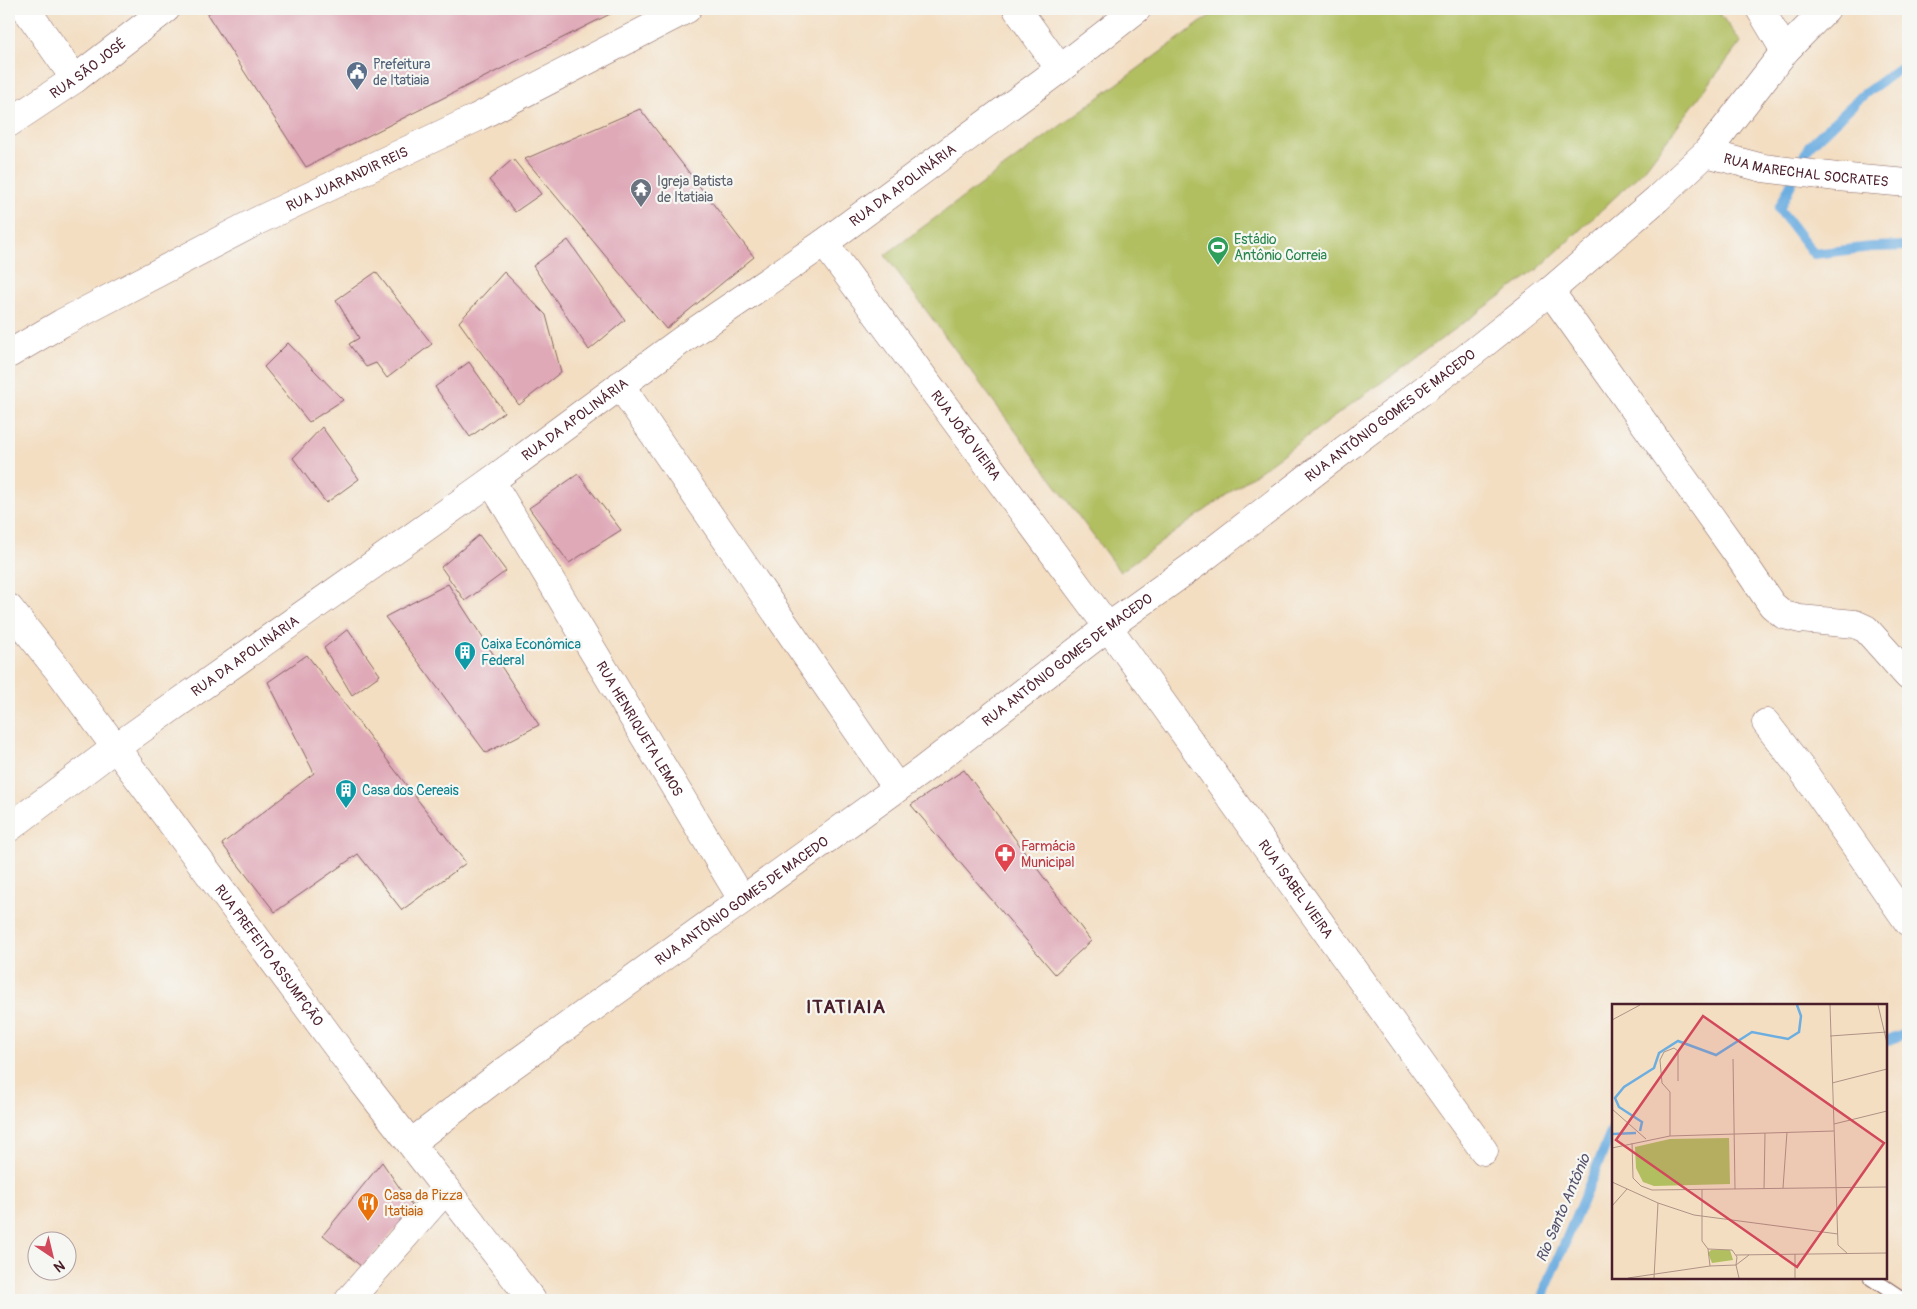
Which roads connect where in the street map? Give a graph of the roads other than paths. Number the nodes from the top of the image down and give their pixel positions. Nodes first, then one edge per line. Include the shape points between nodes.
1 (26, 9) edge
2 (166, 9) edge
3 (687, 9) edge
4 (1017, 9) edge
5 (1137, 9) edge
6 (1760, 9) edge
7 (1826, 9) edge
8 (1785, 51) junction
9 (1060, 69) junction
10 (75, 79) junction
11 (9, 124) edge
12 (1706, 153) junction
13 (1908, 183) edge
14 (824, 243) junction
15 (1550, 291) junction
16 (9, 354) edge
17 (620, 385) junction
18 (491, 481) junction
19 (9, 608) edge
20 (1108, 627) junction
21 (1908, 676) edge
22 (1766, 723) dead end
23 (115, 748) junction
24 (897, 788) junction
25 (9, 828) edge
26 (742, 899) junction
27 (1908, 922) edge
28 (411, 1143) junction
29 (1484, 1151) dead end
30 (445, 1190) junction
31 (1872, 1279) edge
32 (349, 1300) edge
33 (532, 1300) edge
34 (1904, 1300) edge

1 - 10 street
2 - 10 street, RUA SÃO JOSÉ
3 - 16 street, RUA JUARANDIR REIS via 476,118 257,221
4 - 9 street
5 - 9 street, RUA DA APOLINÁRIA
6 - 8 street
7 - 8 street, RUA ANTÔNIO GOMES DE MACEDO
8 - 12 street, RUA ANTÔNIO GOMES DE MACEDO
9 - 14 street, RUA DA APOLINÁRIA
10 - 11 street, RUA SÃO JOSÉ
12 - 13 street, RUA MARECHAL SOCRATES via 1763,168
12 - 15 street, RUA ANTÔNIO GOMES DE MACEDO
14 - 17 street, RUA DA APOLINÁRIA
14 - 20 street, RUA JOÃO VIEIRA
15 - 20 street, RUA ANTÔNIO GOMES DE MACEDO via 1197,563
15 - 21 street via 1772,605 1784,615 1817,622 1855,624 1866,629
17 - 18 street, RUA DA APOLINÁRIA
17 - 24 street
18 - 23 street, RUA DA APOLINÁRIA
18 - 26 street, RUA HENRIQUETA LEMOS
19 - 23 street, RUA PREFEITO ASSUMPÇÃO
20 - 24 street, RUA ANTÔNIO GOMES DE MACEDO
20 - 29 street, RUA ISABEL VIEIRA
22 - 27 street
23 - 25 street, RUA DA APOLINÁRIA
23 - 28 street, RUA PREFEITO ASSUMPÇÃO
24 - 26 street, RUA ANTÔNIO GOMES DE MACEDO
26 - 28 street, RUA ANTÔNIO GOMES DE MACEDO
28 - 30 street, RUA PREFEITO ASSUMPÇÃO
30 - 32 street
30 - 33 street, RUA PREFEITO ASSUMPÇÃO
31 - 34 lane

